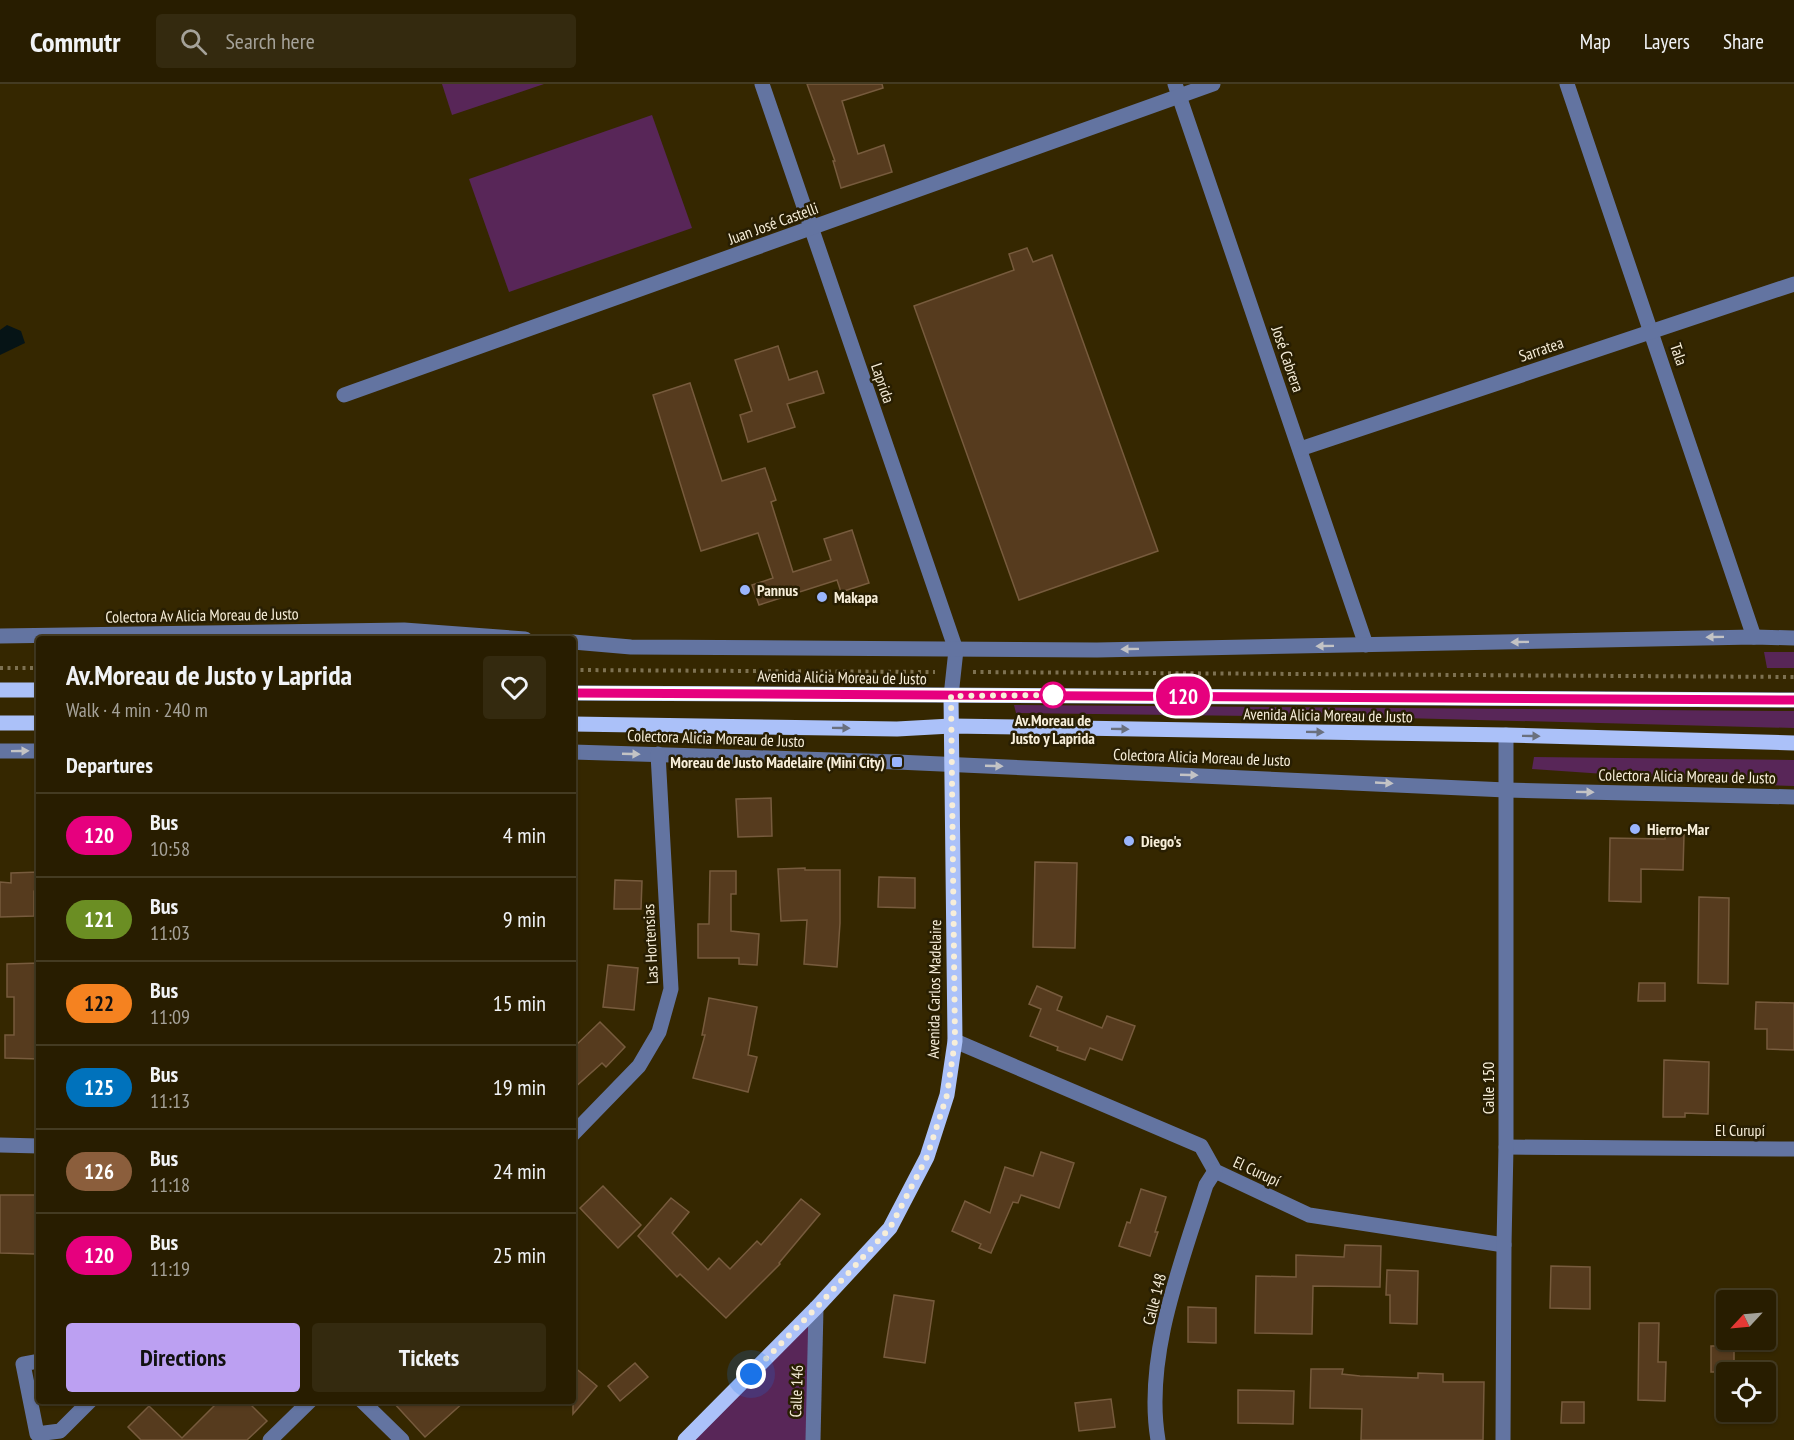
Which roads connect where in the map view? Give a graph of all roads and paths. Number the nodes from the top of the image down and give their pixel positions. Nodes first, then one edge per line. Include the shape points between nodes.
1 (762, 84) edge
2 (1213, 84) edge
3 (1567, 84) edge
4 (1177, 90) edge
5 (811, 229) junction
6 (1794, 284) edge
7 (1652, 331) junction
8 (344, 395) dead end
9 (1300, 448) junction
10 (0, 636) edge
11 (485, 636) edge
12 (1754, 637) junction
13 (1794, 638) edge
14 (576, 642) edge
15 (1366, 645) junction
16 (956, 650) junction
17 (0, 668) edge
18 (36, 668) edge
19 (576, 670) edge
20 (954, 672) junction
21 (1794, 677) edge
22 (0, 690) edge
23 (36, 690) edge
24 (576, 693) edge
25 (951, 696) junction
26 (1794, 700) edge
27 (0, 723) edge
28 (36, 723) edge
29 (576, 724) edge
30 (951, 726) junction
31 (1506, 735) junction
32 (1794, 743) edge
33 (0, 751) edge
34 (36, 751) edge
35 (576, 752) edge
36 (658, 754) junction
37 (952, 764) junction
38 (1506, 790) junction
39 (1794, 796) edge
40 (955, 1041) junction
41 (576, 1131) edge
42 (0, 1145) edge
43 (36, 1146) edge
44 (1506, 1147) junction
45 (1794, 1149) edge
46 (1215, 1172) junction
47 (1503, 1245) junction
48 (816, 1308) junction
49 (36, 1362) edge
50 (87, 1404) edge
51 (307, 1404) edge
52 (365, 1404) edge
53 (270, 1440) edge
54 (402, 1440) edge
55 (685, 1440) edge
56 (813, 1440) edge
57 (1158, 1440) edge
58 (1503, 1440) edge

1 - 5 street, Laprida
2 - 4 street, Juan José Castelli
3 - 7 street, Tala
4 - 5 street, Juan José Castelli
4 - 9 street, José Cabrera
5 - 8 street, Juan José Castelli
5 - 16 street, Laprida
6 - 7 street, Sarratea
7 - 9 street, Sarratea
7 - 12 street, Tala
9 - 15 street, José Cabrera
10 - 11 street, Colectora Av Alicia Moreau de Justo via 404,630
12 - 13 street
12 -> 15 street
14 - 16 street
15 -> 16 street
16 - 20 street, Laprida
17 - 18 path
19 - 20 path
20 - 21 path
20 - 25 street, Laprida
22 - 23 main road
24 - 25 main road, Avenida Alicia Moreau de Justo
25 - 26 main road, Avenida Alicia Moreau de Justo
25 - 30 main road, Avenida Carlos Madelaire
27 - 28 main road
29 -> 30 main road, Avenida Alicia Moreau de Justo via 897,729
30 -> 31 main road, Avenida Alicia Moreau de Justo
30 - 37 main road, Avenida Carlos Madelaire
31 -> 32 main road, Avenida Alicia Moreau de Justo
31 - 38 street, Calle 150
33 -> 34 street
35 -> 36 street, Colectora Alicia Moreau de Justo
36 - 37 street, Colectora Alicia Moreau de Justo
36 - 41 street, Las Hortensias via 671,989 659,1032 639,1066
37 -> 38 street, Colectora Alicia Moreau de Justo
37 - 40 main road, Avenida Carlos Madelaire
38 -> 39 street, Colectora Alicia Moreau de Justo
38 - 44 street, Calle 150
40 - 46 street, El Curupí via 1201,1146
40 - 48 main road, Avenida Carlos Madelaire via 947,1095 927,1157 890,1228
42 - 43 street
44 - 45 street, El Curupí
44 - 47 street, Calle 150
46 - 47 street, El Curupí via 1309,1215
46 - 57 street, Calle 148 via 1206,1185 1172,1293 1156,1368
47 - 58 street, Calle 150
48 - 55 main road, Avenida Carlos Madelaire
48 - 56 street, Calle 146
49 - 50 street via 22,1364 37,1434 60,1431
51 - 53 street
52 - 54 street

